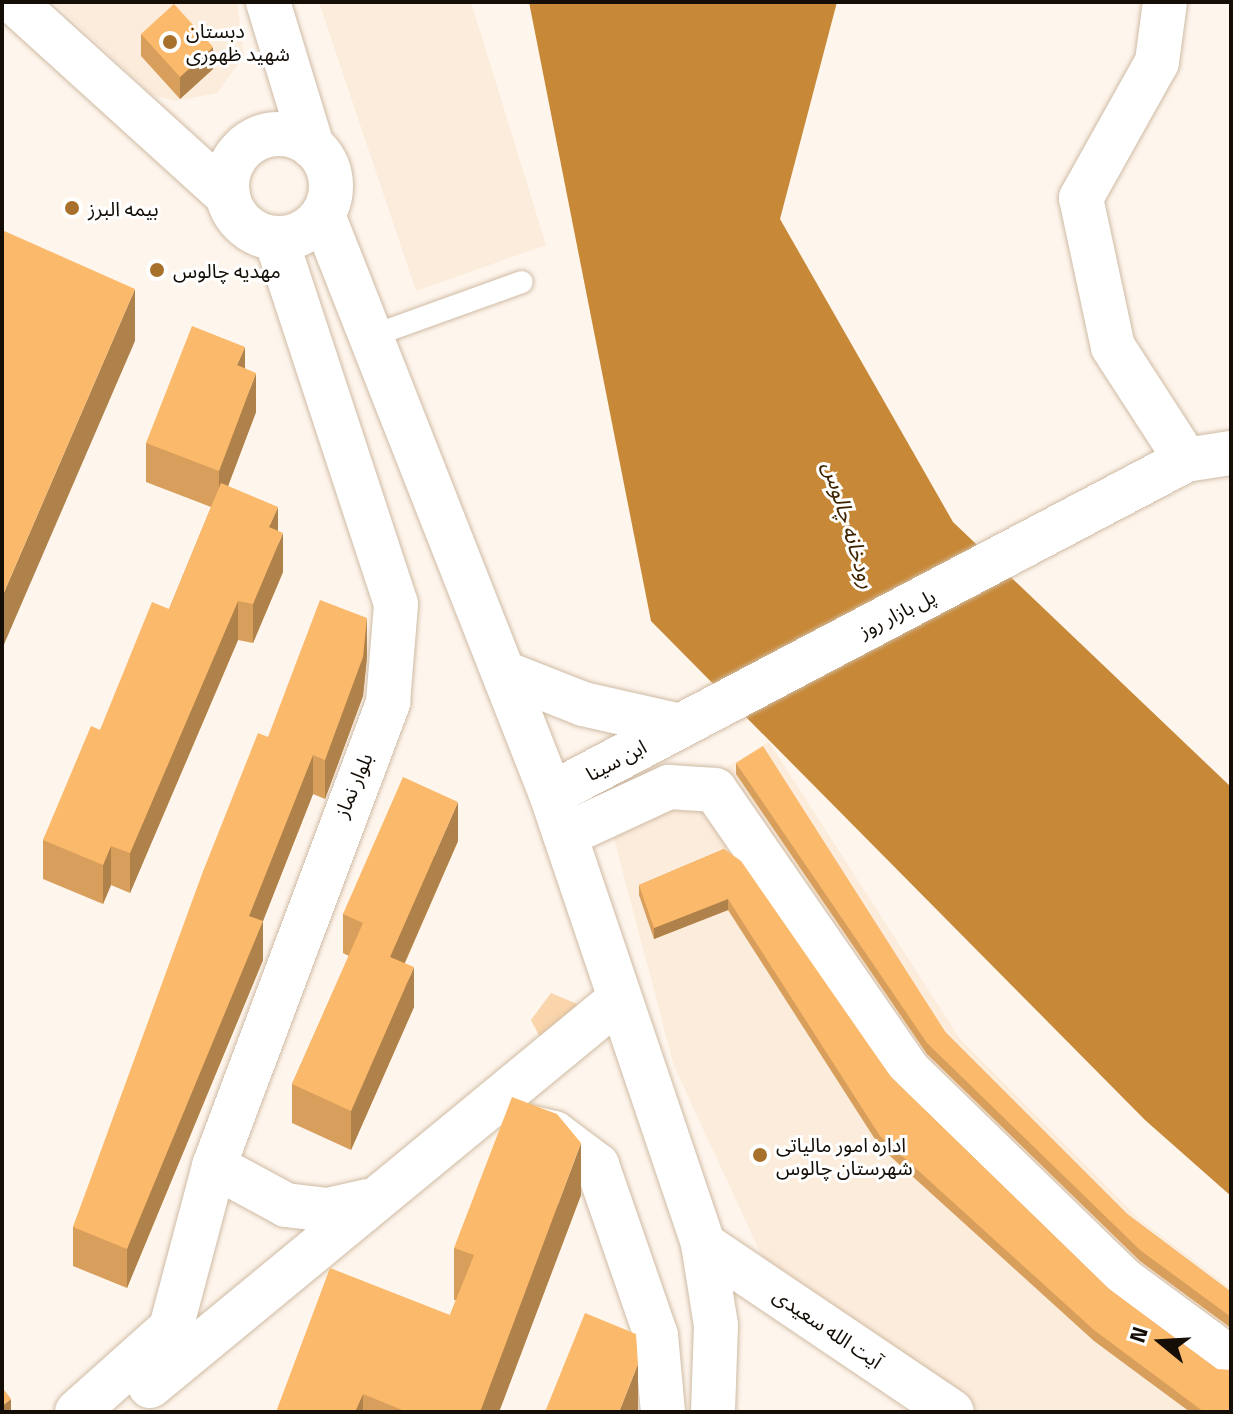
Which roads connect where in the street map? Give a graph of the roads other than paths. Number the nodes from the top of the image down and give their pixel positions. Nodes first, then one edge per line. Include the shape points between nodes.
1 (14, 2) edge
2 (1165, 2) edge
3 (274, 22) edge
4 (150, 125) junction
5 (251, 144) junction
6 (312, 146) junction
7 (228, 196) junction
8 (323, 215) junction
9 (276, 238) junction
10 (522, 282) dead end
11 (372, 336) junction
12 (1231, 453) edge
13 (1186, 460) junction
14 (507, 674) junction
15 (681, 726) junction
16 (551, 794) junction
17 (565, 835) junction
18 (617, 1001) junction
19 (472, 1114) junction
20 (214, 1166) junction
21 (369, 1200) junction
22 (703, 1244) junction
23 (1231, 1359) edge
24 (77, 1412) edge
25 (119, 1412) edge
26 (663, 1412) edge
27 (713, 1412) edge
28 (952, 1412) edge

1 - 4 main road
2 - 13 main road via 1157,62 1081,198 1113,347
3 - 5 main road via 274,100
3 - 6 main road
4 - 5 main road
4 - 7 main road
5 - 6 main road via 291,135
5 - 7 main road via 233,162
6 - 8 main road via 329,168
7 - 9 main road via 245,225
8 - 9 main road via 303,232
8 - 11 main road
9 - 20 main road, بلوار نماز via 396,604 388,702
10 - 11 lane
11 - 14 main road
12 - 13 main road
13 - 15 main road, پل بازار روز
14 - 15 main road via 583,704
14 - 16 main road
15 - 16 main road, ابن سینا
16 - 17 main road
17 - 18 main road
17 - 23 main road via 669,787 715,790 908,1070 1124,1280
18 - 19 main road
18 - 22 main road
19 - 21 main road
19 - 26 main road via 554,1133 597,1165 656,1335
20 - 21 main road via 286,1205 328,1210
20 - 24 main road, بلوار نماز via 171,1328
21 - 25 main road
22 - 27 main road via 716,1325
22 - 28 main road, آیت الله سعیدی

